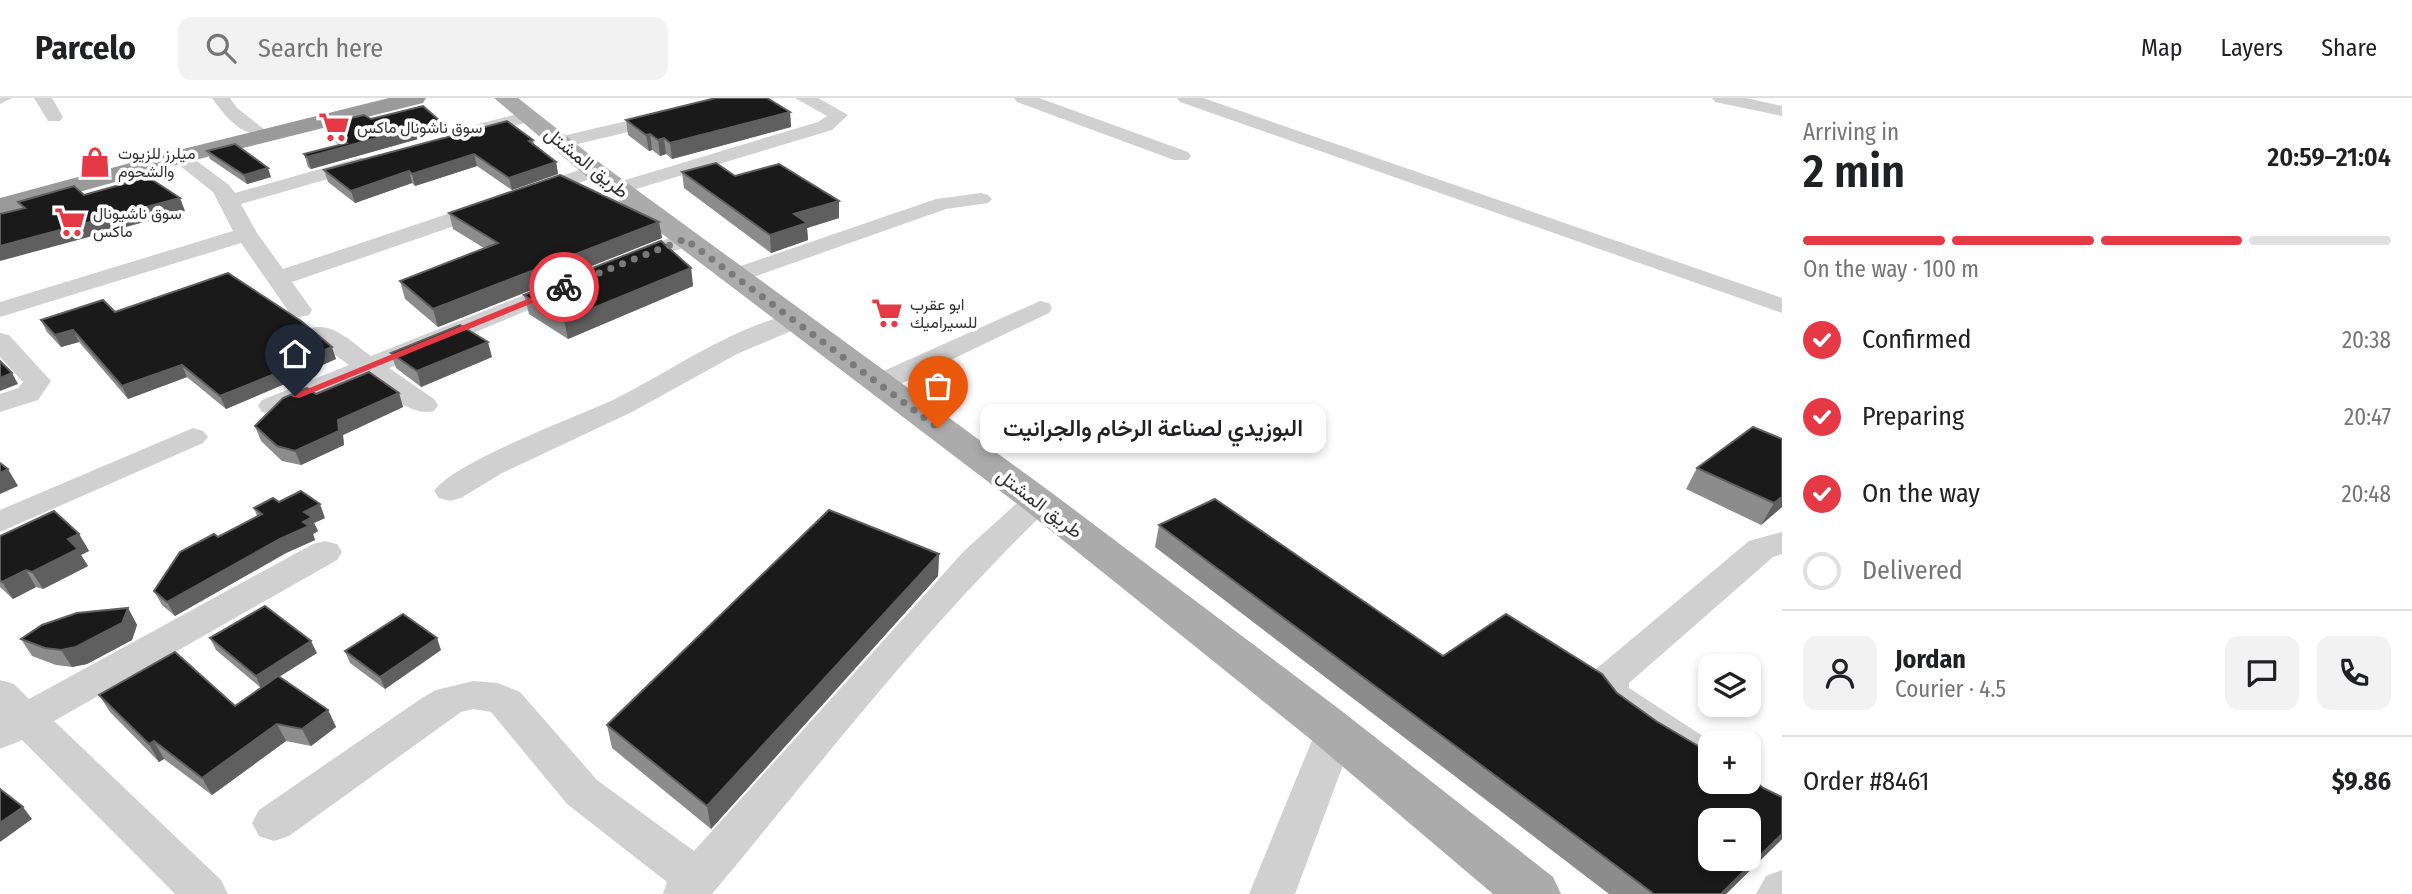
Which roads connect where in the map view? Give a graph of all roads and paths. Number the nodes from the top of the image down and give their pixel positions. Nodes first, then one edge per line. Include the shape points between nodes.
1 (43, 98) edge
2 (221, 98) edge
3 (382, 98) edge
4 (415, 98) edge
5 (748, 98) edge
6 (804, 98) edge
7 (1023, 98) edge
8 (1186, 98) edge
9 (1721, 98) edge
10 (517, 107) edge
11 (1782, 111) edge
12 (795, 116) dead end
13 (54, 117) dead end
14 (817, 129) junction
15 (255, 130) junction
16 (443, 140) edge
17 (561, 142) junction
18 (390, 155) edge
19 (1181, 156) dead end
20 (179, 157) junction
21 (607, 179) junction
22 (0, 195) edge
23 (981, 199) dead end
24 (230, 201) junction
25 (0, 206) edge
26 (246, 234) junction
27 (685, 239) junction
28 (609, 269) edge
29 (734, 276) junction
30 (278, 279) junction
31 (583, 279) edge
32 (1782, 306) edge
33 (1040, 308) dead end
34 (0, 310) edge
35 (300, 310) dead end
36 (794, 321) junction
37 (321, 333) dead end
38 (0, 341) edge
39 (366, 365) junction
40 (878, 384) junction
41 (0, 404) edge
42 (424, 405) dead end
43 (272, 406) edge
44 (193, 438) dead end
45 (450, 491) dead end
46 (1038, 501) junction
47 (0, 523) edge
48 (1782, 543) edge
49 (325, 552) dead end
50 (8, 715) edge
51 (1335, 733) junction
52 (1698, 753) edge
53 (274, 823) dead end
54 (691, 886) edge
55 (205, 894) edge
56 (1272, 894) edge
57 (1533, 894) edge

1 - 13 street
2 - 15 street
3 - 15 highway
4 - 20 highway
5 - 17 street
6 - 14 street via 839,115
7 - 19 street
8 - 32 street
9 - 11 street
10 - 16 street
10 - 17 main road, طريق المشتل
12 - 14 street
14 - 21 street
15 - 22 highway
17 - 21 main road, طريق المشتل
18 - 24 street
20 - 24 street via 222,189
20 - 25 highway
21 - 27 main road, طريق المشتل
21 - 30 street
23 - 29 street via 943,203
24 - 26 street
26 - 30 street
26 - 34 street
27 - 28 street
27 - 29 main road, طريق المشتل
29 - 36 main road, طريق المشتل
30 - 35 street
31 - 39 street
33 - 40 street
36 - 40 main road, طريق المشتل
36 - 45 street via 761,331 622,406 482,469
37 - 39 street
38 - 41 street via 37,381 28,394
39 - 42 street
39 - 43 street
40 - 46 main road, طريق المشتل
44 - 47 street
46 - 51 main road, طريق المشتل
46 - 54 street via 967,569
48 - 52 street via 1760,549 1609,679 1612,694 1627,708
49 - 50 street
50 - 55 street
51 - 56 street
51 - 57 main road, طريق المشتل
53 - 54 street via 450,700 485,695 506,702 582,792

